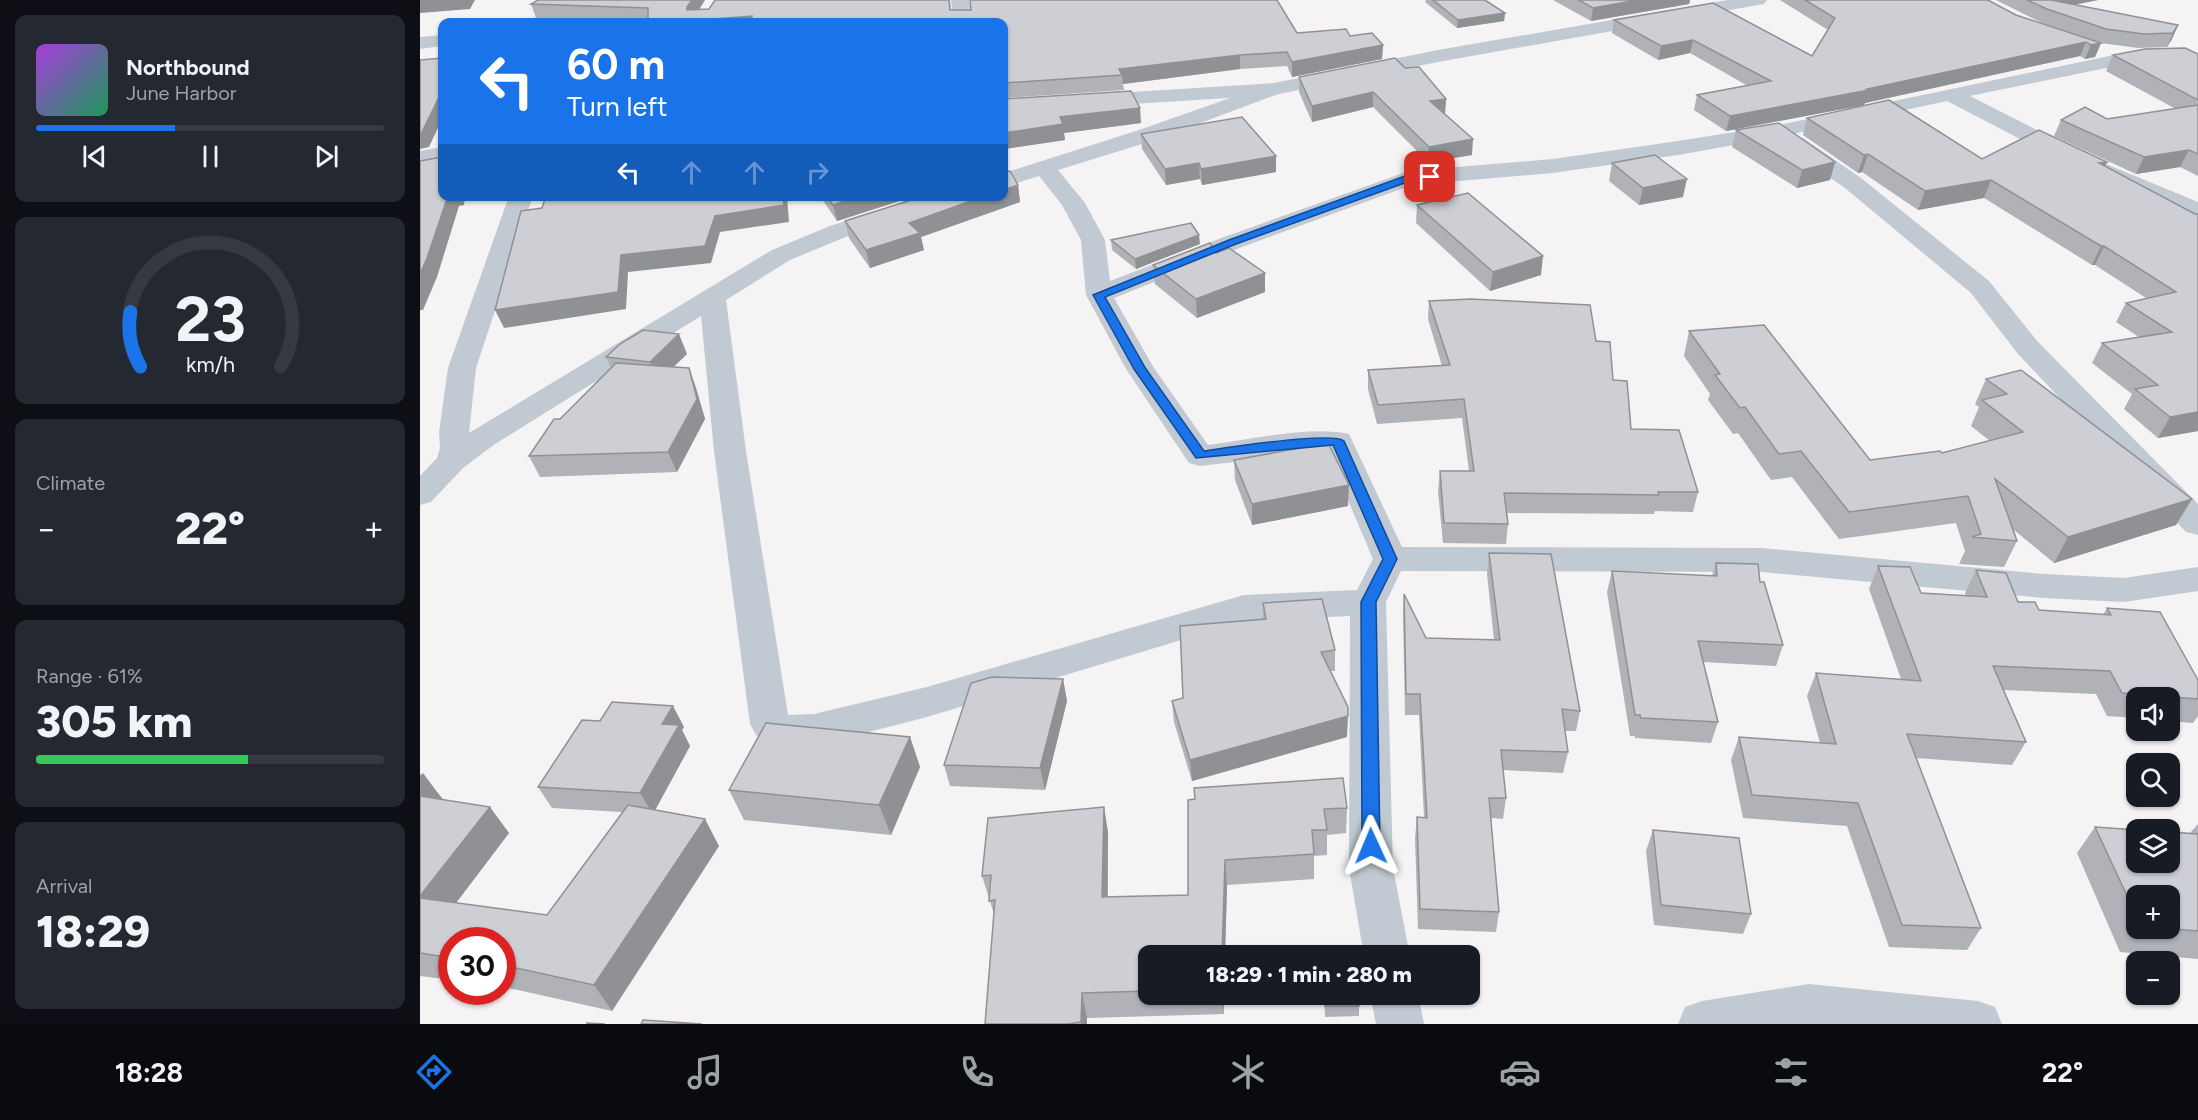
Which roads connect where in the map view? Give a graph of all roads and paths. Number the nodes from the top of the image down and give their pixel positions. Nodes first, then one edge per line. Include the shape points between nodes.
1 (960, 0) edge
2 (1758, 0) edge
3 (962, 18) edge
4 (438, 42) edge
5 (420, 44) edge
6 (2095, 48) edge
7 (2138, 56) junction
8 (2162, 56) edge
9 (1274, 89) junction
10 (1950, 93) junction
11 (1008, 106) edge
12 (1779, 131) junction
13 (438, 155) edge
14 (420, 158) edge
15 (1044, 168) junction
16 (1008, 179) edge
17 (2198, 194) edge
18 (2174, 199) junction
19 (519, 201) edge
20 (934, 201) edge
21 (2198, 211) edge
22 (1099, 295) junction
23 (712, 296) junction
24 (452, 461) junction
25 (420, 495) edge
26 (2198, 524) edge
27 (1390, 559) junction
28 (2198, 579) edge
29 (1368, 602) junction
30 (1385, 945) edge
31 (1396, 1005) edge
32 (1400, 1024) edge
33 (1702, 1024) edge
34 (1978, 1024) edge

1 - 3 street
2 - 9 street
4 - 5 street
6 - 7 street
7 - 8 street
7 - 10 street
9 - 11 street
9 - 15 street
10 - 12 street
10 - 18 street via 2086,164
12 - 22 street via 1553,166 1409,178
12 - 26 street via 1853,183 1980,287 2028,348
13 - 14 street
15 - 16 street
15 - 22 street via 1073,203 1093,240
17 - 18 street
18 - 21 street
19 - 24 street via 462,368
20 - 23 street via 839,231 791,251
22 - 27 street via 1140,369 1200,456 1338,441
23 - 24 street via 484,437
23 - 29 street via 770,724 783,731 814,730 927,702 1244,608
24 - 25 street
27 - 28 street via 1762,560 2124,590
27 - 29 street
29 - 30 street via 1371,868
31 - 32 street
33 - 34 street via 1809,1008

